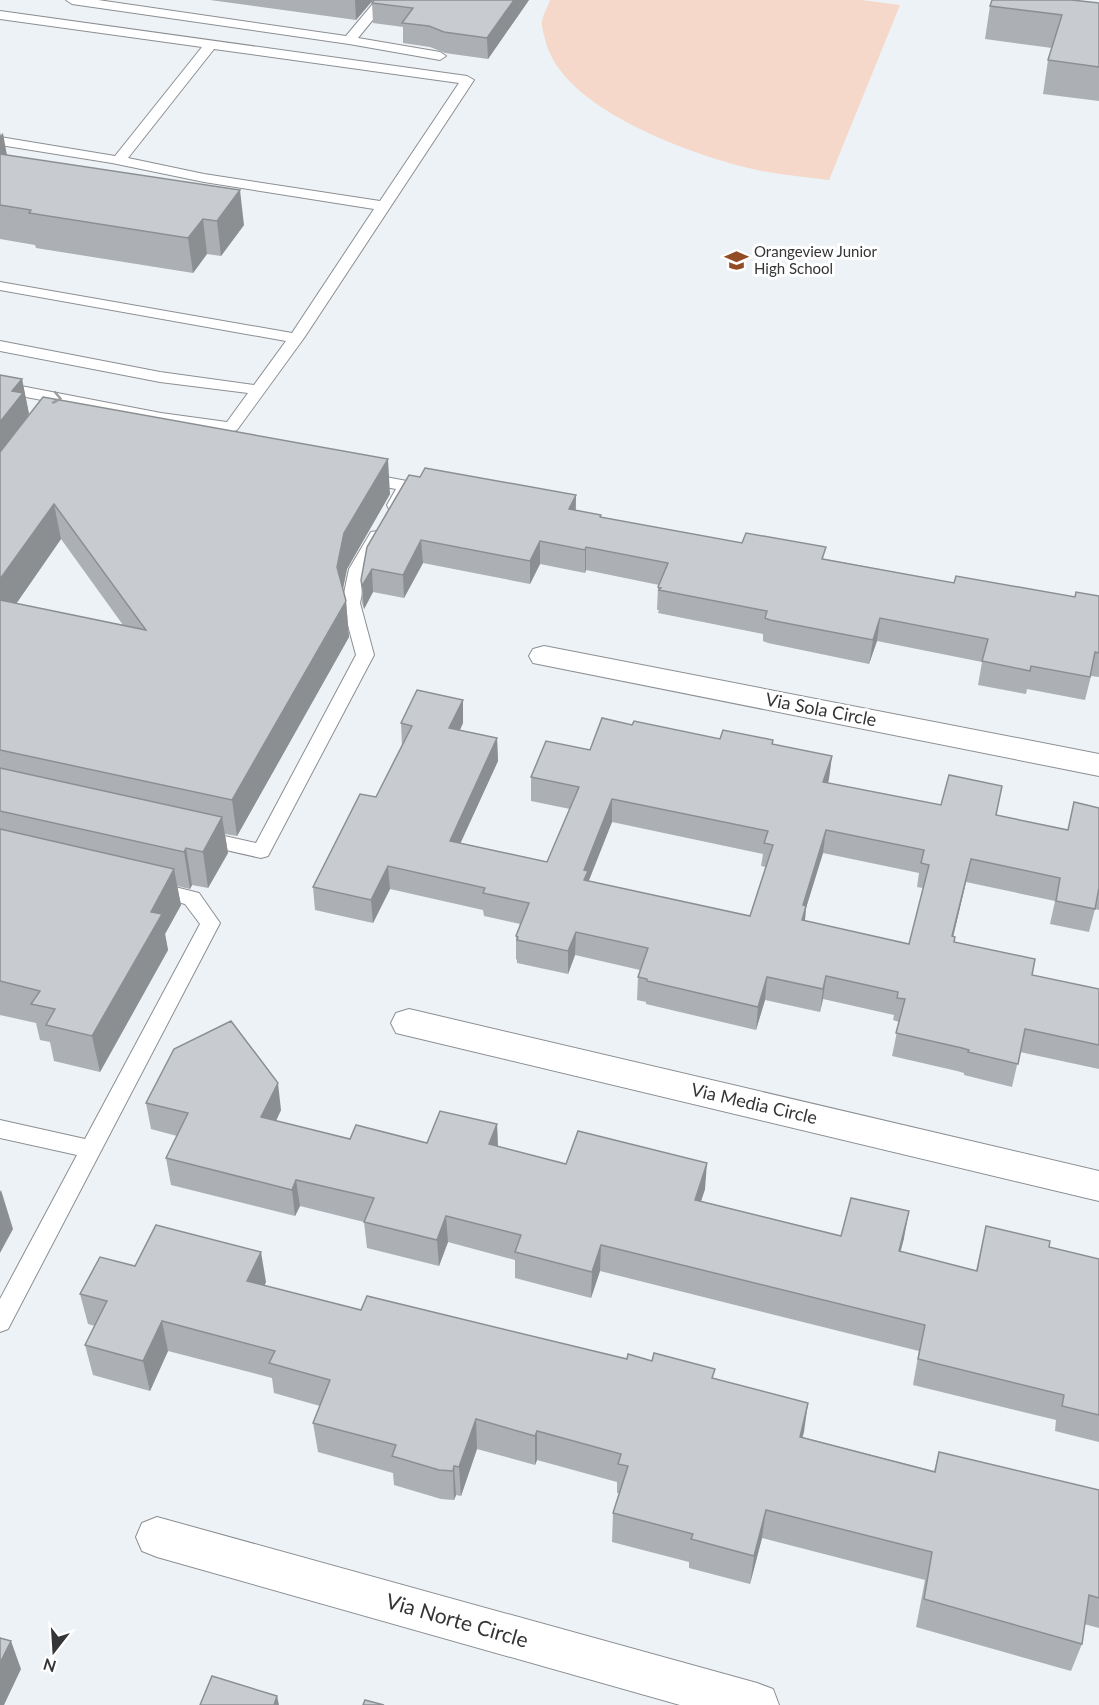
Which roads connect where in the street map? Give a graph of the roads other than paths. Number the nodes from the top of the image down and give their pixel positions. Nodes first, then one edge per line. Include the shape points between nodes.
1 (72, 0) edge
2 (383, 0) edge
3 (93, 1) edge
4 (0, 15) edge
5 (349, 40) junction
6 (212, 43) junction
7 (440, 56) dead end
8 (0, 141) edge
9 (118, 161) junction
10 (385, 206) junction
11 (0, 286) edge
12 (296, 338) junction
13 (0, 346) edge
14 (0, 387) edge
15 (258, 390) junction
16 (348, 475) edge
17 (544, 656) dead end
18 (1099, 765) edge
19 (182, 833) edge
20 (136, 885) edge
21 (409, 1023) dead end
22 (0, 1129) edge
23 (91, 1149) junction
24 (1099, 1186) edge
25 (0, 1322) edge
26 (157, 1537) dead end
27 (757, 1705) edge

1 - 3 lane
2 - 5 lane
3 - 5 lane
4 - 6 lane
5 - 7 lane
6 - 9 lane
6 - 10 lane via 467,80
8 - 9 lane
9 - 10 lane
10 - 12 lane
11 - 12 lane
12 - 15 lane
13 - 15 lane via 160,377
14 -> 15 lane via 161,418 231,427
16 - 19 lane via 406,486 358,569 351,603 364,655 261,851
17 - 18 street, Via Sola Circle
20 - 23 lane via 192,898 210,923
21 - 24 street, Via Media Circle
22 - 23 lane
23 - 25 lane
26 - 27 street, Via Norte Circle

